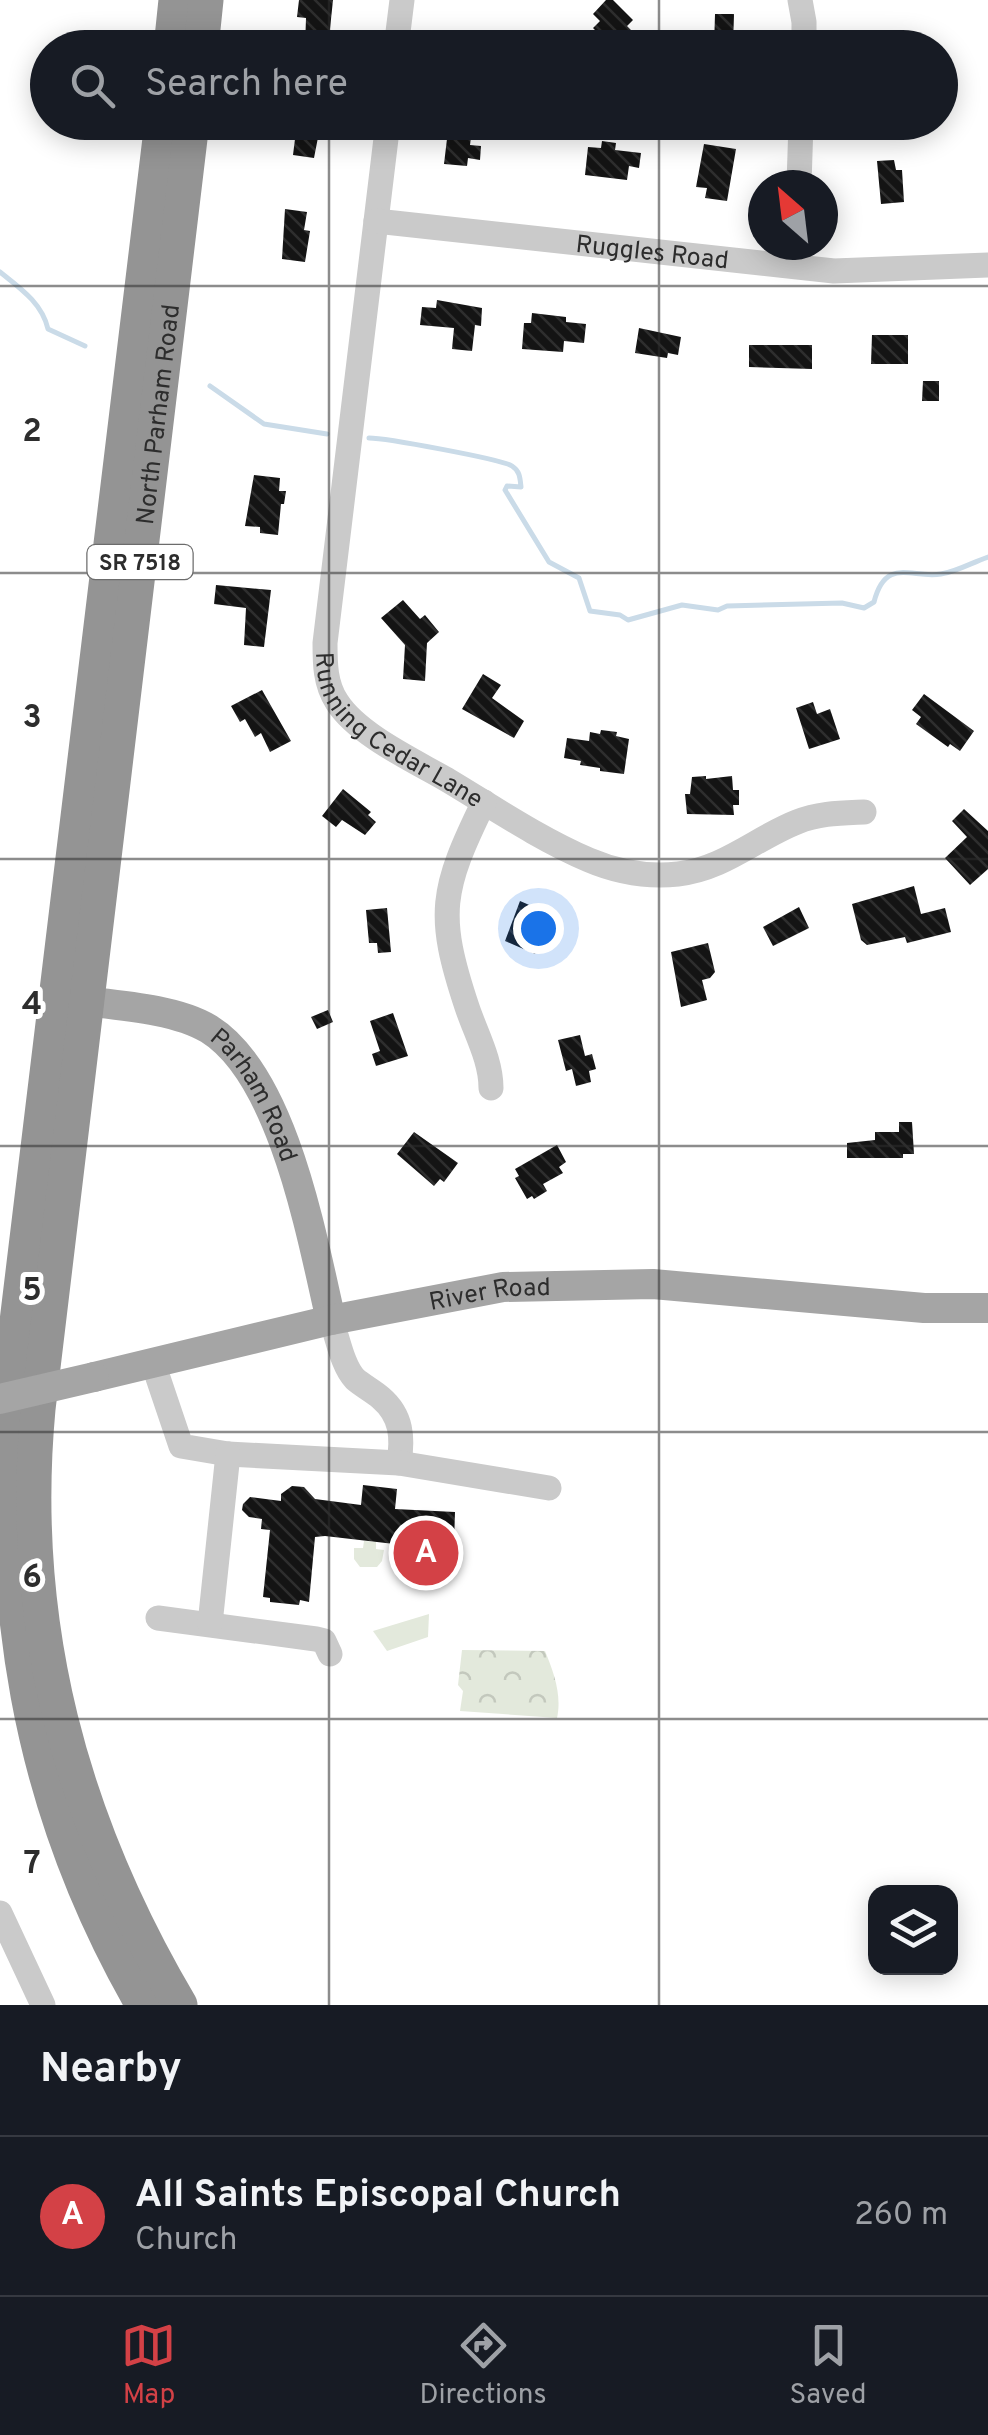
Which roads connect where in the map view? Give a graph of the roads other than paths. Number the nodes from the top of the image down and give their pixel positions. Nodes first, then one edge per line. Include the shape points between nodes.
1 (176, 0) edge
2 (206, 0) edge
3 (402, 0) edge
4 (800, 0) edge
5 (173, 30) edge
6 (202, 30) edge
7 (398, 30) edge
8 (804, 30) edge
9 (160, 140) edge
10 (190, 140) edge
11 (386, 140) edge
12 (800, 140) edge
13 (799, 170) edge
14 (376, 221) junction
15 (748, 252) edge
16 (821, 260) edge
17 (988, 265) edge
18 (484, 802) junction
19 (864, 812) dead end
20 (71, 999) junction
21 (491, 1088) dead end
22 (988, 1308) edge
23 (332, 1320) junction
24 (153, 1363) junction
25 (0, 1399) edge
26 (228, 1454) junction
27 (399, 1463) junction
28 (548, 1488) dead end
29 (158, 1618) dead end
30 (210, 1624) junction
31 (330, 1654) dead end
32 (0, 1913) edge
33 (43, 2005) edge
34 (144, 2005) edge
35 (180, 2005) edge

1 - 5 highway
2 - 6 highway
3 - 7 street
4 - 8 street
9 - 20 highway, North Parham Road / SR 7518
10 - 20 highway, North Parham Road / SR 7518
11 - 14 street, Running Cedar Lane
12 - 13 street
14 - 15 street, Ruggles Road
14 - 18 street, Running Cedar Lane via 328,608 327,677 337,702 356,722
16 - 17 street, Ruggles Road via 889,271
18 - 19 street, Running Cedar Lane via 588,860 654,875 710,866 824,813
18 - 21 street via 445,910
20 - 23 main road, Parham Road via 186,1018 218,1035 240,1059 284,1142
20 - 34 highway via 5,1432 6,1590 18,1677 46,1791 95,1915
20 - 35 highway via 33,1487 38,1592 54,1694 86,1809 132,1919
22 - 23 main road, River Road via 603,1282 503,1287
23 - 24 main road, River Road
23 - 27 street via 347,1368 394,1412 402,1441
24 - 25 main road, River Road, bridge
24 - 26 street via 181,1446
26 - 27 street
26 - 30 street
27 - 28 street
29 - 30 street
30 - 31 street via 316,1639
32 - 33 street

